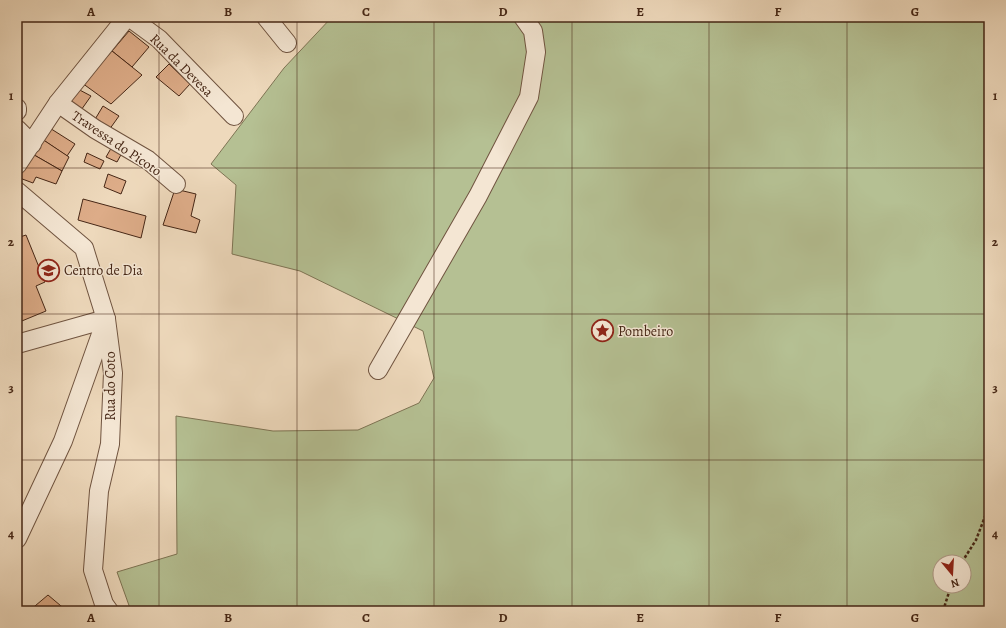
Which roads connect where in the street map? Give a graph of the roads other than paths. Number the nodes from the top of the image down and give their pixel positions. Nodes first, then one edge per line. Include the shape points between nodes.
1 (128, 17) edge
2 (266, 17) edge
3 (523, 17) edge
4 (288, 44) dead end
5 (58, 103) junction
6 (17, 108) edge
7 (17, 111) edge
8 (234, 116) dead end
9 (17, 129) edge
10 (32, 144) junction
11 (17, 165) edge
12 (176, 184) dead end
13 (17, 191) edge
14 (106, 319) junction
15 (17, 344) edge
16 (378, 370) dead end
17 (17, 539) edge
18 (109, 611) edge

1 - 5 street
1 - 8 street, Rua da Devesa via 159,39 200,84
2 - 4 street
3 - 16 street via 533,31 536,52 529,97 478,196
5 - 10 street
5 - 12 street, Travessa do Picoto via 95,129 148,160
6 - 7 street
9 - 10 street
10 - 11 street
13 - 14 street, Rua do Coto via 84,248
14 - 15 street
14 - 17 street via 63,441
14 - 18 street, Rua do Coto via 113,373 110,444 99,491 93,570 104,604

